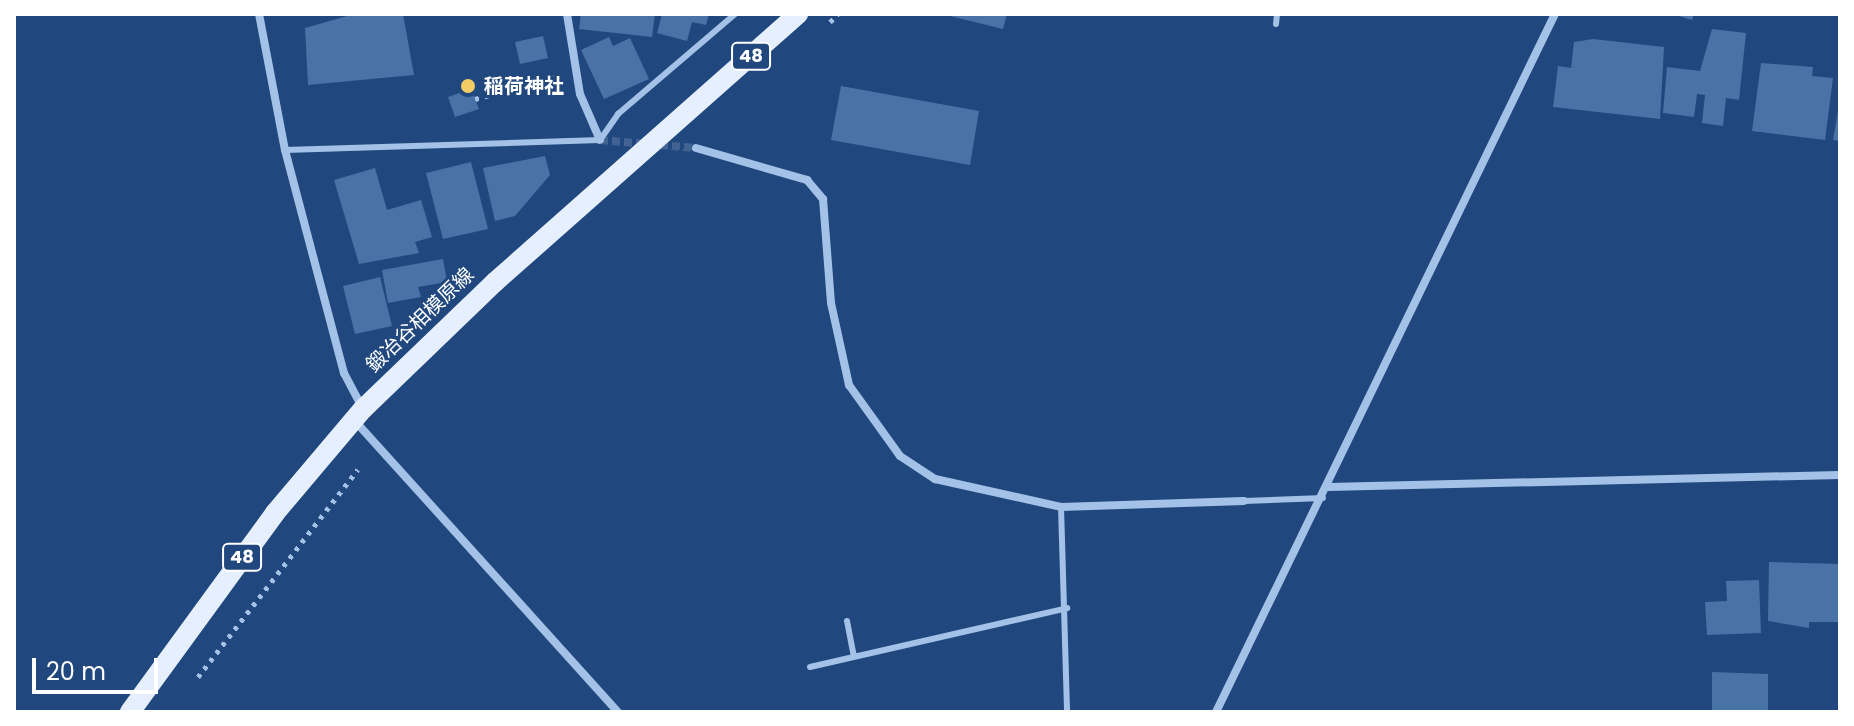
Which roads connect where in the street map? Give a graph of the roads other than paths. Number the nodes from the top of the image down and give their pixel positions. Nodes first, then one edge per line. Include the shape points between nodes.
1 (259, 14) edge
2 (567, 14) edge
3 (735, 14) edge
4 (798, 14) edge
5 (1277, 14) edge
6 (1555, 14) edge
7 (1276, 24) dead end
8 (600, 140) junction
9 (696, 148) tunnel mouth
10 (285, 150) junction
11 (359, 415) junction
12 (1840, 475) edge
13 (1329, 487) junction
14 (1323, 498) junction
15 (1244, 501) joint
16 (1061, 507) junction
17 (1067, 608) junction
18 (847, 621) dead end
19 (854, 656) junction
20 (810, 667) dead end
21 (130, 712) edge
22 (618, 712) edge
23 (1067, 712) edge
24 (1216, 712) edge

1 - 10 street
2 - 8 street via 580,94
3 - 8 lane via 618,114
4 - 11 main road, 鍛冶谷相模原線 / 48 via 495,282
5 - 7 lane
6 - 13 street
8 - 10 lane
9 - 16 street via 807,180 823,199 831,303 849,385 900,456 935,479
10 - 11 street
11 - 21 main road, 鍛冶谷相模原線 / 48 via 275,513
11 - 22 street
12 - 13 street
13 - 14 street
14 - 15 lane
14 - 24 street
15 - 16 street
16 - 17 lane
17 - 19 lane
17 - 23 lane
18 - 19 lane
19 - 20 lane

